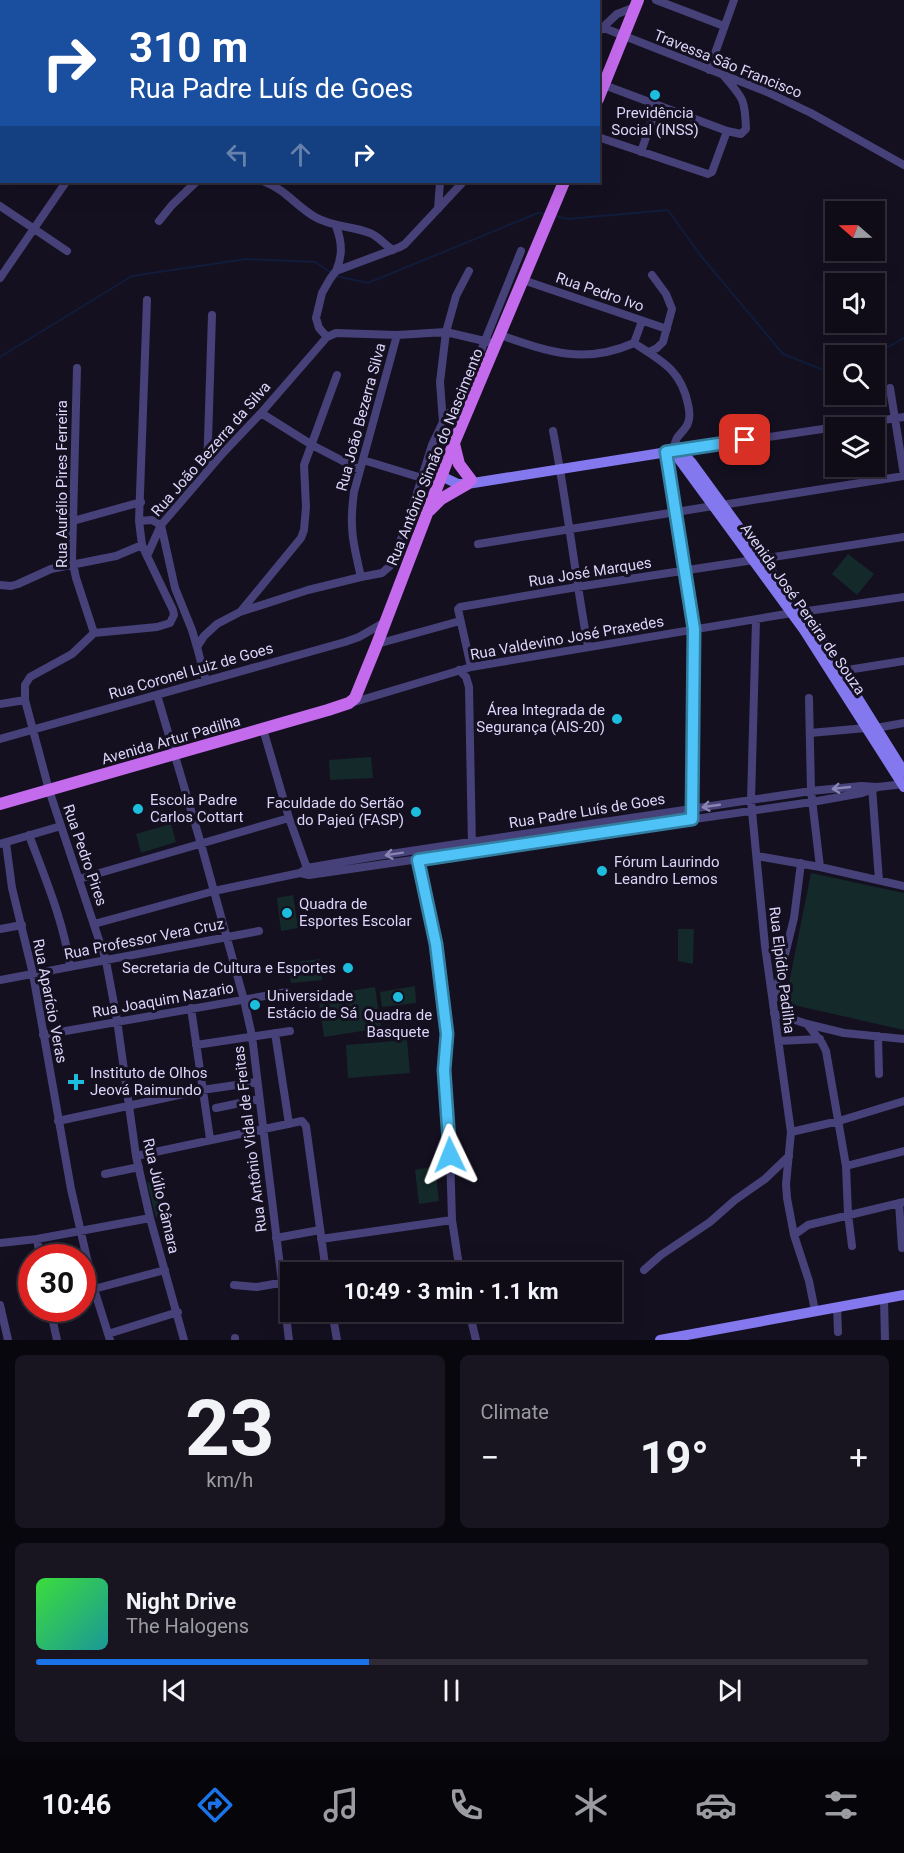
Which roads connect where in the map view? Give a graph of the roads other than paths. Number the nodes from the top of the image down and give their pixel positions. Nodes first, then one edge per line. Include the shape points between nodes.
1 (656, 0) edge
2 (734, 0) edge
3 (636, 4) edge
4 (724, 26) junction
5 (601, 30) edge
6 (624, 37) junction
7 (709, 70) junction
8 (722, 74) junction
9 (604, 85) junction
10 (600, 94) edge
11 (657, 105) junction
12 (727, 131) junction
13 (600, 138) edge
14 (641, 152) junction
15 (904, 165) edge
16 (65, 183) edge
17 (195, 183) edge
18 (267, 183) edge
19 (440, 183) edge
20 (564, 183) edge
21 (454, 185) edge
22 (0, 206) edge
23 (438, 209) junction
24 (159, 221) dead end
25 (336, 225) junction
26 (33, 228) junction
27 (393, 250) junction
28 (67, 251) dead end
29 (521, 251) dead end
30 (336, 271) junction
31 (469, 271) dead end
32 (651, 275) dead end
33 (0, 278) edge
34 (523, 280) junction
35 (147, 300) dead end
36 (212, 315) dead end
37 (642, 321) junction
38 (668, 329) junction
39 (446, 332) junction
40 (397, 335) junction
41 (327, 337) junction
42 (494, 339) junction
43 (634, 343) junction
44 (649, 352) junction
45 (77, 368) dead end
46 (337, 375) dead end
47 (890, 388) dead end
48 (261, 412) junction
49 (904, 417) edge
50 (895, 418) junction
51 (443, 422) junction
52 (553, 431) dead end
53 (454, 443) junction
54 (312, 445) junction
55 (208, 448) junction
56 (673, 449) junction
57 (223, 453) junction
58 (363, 460) junction
59 (360, 470) junction
60 (561, 470) junction
61 (207, 471) junction
62 (441, 476) junction
63 (904, 476) edge
64 (422, 478) junction
65 (471, 482) junction
66 (141, 502) junction
67 (718, 505) junction
68 (675, 512) junction
69 (427, 513) junction
70 (73, 521) junction
71 (140, 521) junction
72 (161, 525) junction
73 (569, 529) junction
74 (904, 537) edge
75 (478, 544) dead end
76 (142, 545) junction
77 (147, 555) junction
78 (757, 560) junction
79 (73, 565) junction
80 (686, 571) junction
81 (361, 576) junction
82 (0, 585) edge
83 (577, 586) junction
84 (904, 597) edge
85 (240, 612) junction
86 (796, 613) junction
87 (756, 620) junction
88 (386, 621) junction
89 (460, 621) junction
90 (694, 629) junction
91 (94, 633) junction
92 (377, 644) junction
93 (588, 646) junction
94 (197, 647) junction
95 (904, 661) edge
96 (471, 667) junction
97 (459, 670) junction
98 (841, 671) junction
99 (206, 681) junction
100 (157, 695) junction
101 (809, 698) dead end
102 (25, 700) junction
103 (349, 704) junction
104 (0, 705) edge
105 (904, 723) edge
106 (871, 728) junction
107 (263, 729) junction
108 (33, 730) junction
109 (810, 733) junction
110 (0, 739) edge
111 (175, 755) junction
112 (904, 772) edge
113 (904, 785) edge
114 (874, 787) junction
115 (49, 790) junction
116 (811, 791) junction
117 (751, 801) junction
118 (812, 802) junction
119 (0, 804) edge
120 (691, 809) junction
121 (752, 810) junction
122 (289, 818) junction
123 (692, 819) junction
124 (61, 826) junction
125 (29, 835) junction
126 (471, 842) junction
127 (3, 844) edge
128 (201, 844) junction
129 (473, 851) junction
130 (757, 856) junction
131 (418, 860) junction
132 (801, 863) junction
133 (820, 867) junction
134 (306, 872) junction
135 (79, 879) junction
136 (879, 880) junction
137 (904, 886) edge
138 (214, 891) junction
139 (94, 924) junction
140 (22, 925) junction
141 (0, 929) edge
142 (259, 931) dead end
143 (227, 936) junction
144 (106, 961) junction
145 (70, 967) junction
146 (33, 974) junction
147 (0, 980) edge
148 (287, 992) dead end
149 (244, 1000) junction
150 (773, 1004) junction
151 (191, 1008) junction
152 (774, 1012) junction
153 (117, 1020) junction
154 (807, 1024) junction
155 (290, 1031) dead end
156 (275, 1034) junction
157 (43, 1035) junction
158 (252, 1036) junction
159 (878, 1036) junction
160 (820, 1039) junction
161 (904, 1039) edge
162 (778, 1041) junction
163 (196, 1045) junction
164 (879, 1074) dead end
165 (257, 1082) junction
166 (202, 1090) junction
167 (259, 1099) junction
168 (904, 1101) edge
169 (130, 1106) junction
170 (216, 1108) dead end
171 (839, 1120) junction
172 (58, 1121) junction
173 (289, 1124) junction
174 (262, 1129) junction
175 (791, 1132) junction
176 (210, 1139) junction
177 (904, 1151) edge
178 (136, 1156) junction
179 (789, 1156) junction
180 (846, 1166) junction
181 (138, 1167) junction
182 (105, 1174) dead end
183 (901, 1202) edge
184 (848, 1214) junction
185 (150, 1218) junction
186 (452, 1220) junction
187 (320, 1230) junction
188 (80, 1231) junction
189 (794, 1234) junction
190 (276, 1238) junction
191 (36, 1239) junction
192 (321, 1239) junction
193 (0, 1243) edge
194 (37, 1244) edge
195 (83, 1244) edge
196 (852, 1246) dead end
197 (902, 1248) dead end
198 (324, 1262) edge
199 (458, 1262) edge
200 (165, 1270) junction
201 (644, 1270) dead end
202 (280, 1274) edge
203 (280, 1283) edge
204 (234, 1285) dead end
205 (96, 1288) edge
206 (96, 1295) edge
207 (904, 1295) edge
208 (884, 1299) junction
209 (0, 1305) edge
210 (837, 1307) junction
211 (815, 1311) junction
212 (178, 1312) junction
213 (53, 1322) edge
214 (286, 1322) edge
215 (334, 1322) edge
216 (472, 1322) edge
217 (838, 1332) dead end
218 (109, 1337) edge
219 (8, 1340) edge
220 (57, 1340) edge
221 (184, 1340) edge
222 (289, 1340) edge
223 (337, 1340) edge
224 (476, 1340) edge
225 (660, 1340) edge
226 (885, 1340) edge

1 - 4 street
2 - 4 street
3 - 5 street via 616,14
3 - 6 main road
4 - 7 street
5 - 6 street, Travessa São Francisco
6 - 7 street, Travessa São Francisco
6 - 9 main road
7 - 8 street, Travessa São Francisco
8 - 12 street via 746,106 745,132
8 - 15 street, Travessa São Francisco via 811,113
9 - 10 main road
9 - 11 street
11 - 12 street
11 - 14 street
12 - 14 street via 708,174
13 - 14 street
16 - 26 street
17 - 24 street
18 - 25 street via 308,212
19 - 23 street
20 - 34 main road, Rua Antônio Simão do Nascimento
21 - 23 street
22 - 26 street
23 - 27 street via 405,244
25 - 27 street via 370,233
25 - 30 street via 342,254
26 - 28 street
26 - 33 street
27 - 30 street
29 - 42 street
30 - 41 street via 324,287 317,308 316,323
31 - 39 street via 456,296
32 - 38 street via 670,301
34 - 37 street, Rua Pedro Ivo
34 - 42 main road, Rua Antônio Simão do Nascimento
35 - 66 street
36 - 55 street
37 - 38 street, Rua Pedro Ivo
37 - 43 street
38 - 44 street via 660,345
39 - 40 street
39 - 42 street
39 - 51 street via 440,382
40 - 41 street, Rua João Bezerra da Silva via 336,333
40 - 58 street, Rua João Bezerra Silva
41 - 48 street, Rua João Bezerra da Silva
42 - 43 street via 570,355 608,352
42 - 51 street
42 - 53 main road, Rua Antônio Simão do Nascimento
43 - 44 street
44 - 56 street via 671,369 686,394 690,420
45 - 70 street, Rua Aurélio Pires Ferreira
46 - 54 street
47 - 50 street
48 - 54 street
48 - 57 street, Rua João Bezerra da Silva
49 - 50 street
50 - 56 street
50 - 63 street
51 - 64 street
52 - 60 street
53 - 62 main road, Rua Antônio Simão do Nascimento
53 - 65 main road via 459,464
54 - 59 street
54 - 85 street via 303,469 307,494 301,538
55 - 57 street
55 - 61 street
56 - 60 street
56 - 67 street, Avenida José Pereira de Souza via 688,457
56 - 68 street
57 - 61 street, Rua João Bezerra da Silva
58 - 59 street, Rua João Bezerra Silva
58 - 64 street
59 - 81 street, Rua João Bezerra Silva via 351,533
60 - 65 street
60 - 73 street
61 - 72 street, Rua João Bezerra da Silva
62 - 65 street via 458,484
62 - 69 main road, Rua Antônio Simão do Nascimento
63 - 67 street
64 - 81 street via 390,566 382,573
65 - 69 main road via 441,499
66 - 70 street
66 - 71 street
67 - 68 street
67 - 78 street, Avenida José Pereira de Souza
68 - 73 street
68 - 80 street
69 - 88 main road, Rua Antônio Simão do Nascimento
70 - 79 street, Rua Aurélio Pires Ferreira
71 - 72 street via 152,520
71 - 76 street
72 - 77 street, Rua João Bezerra da Silva
72 - 94 street via 175,588
73 - 75 street
73 - 83 street
74 - 78 street, Rua José Marques
76 - 77 street
76 - 79 street via 116,556
77 - 91 street via 171,605 172,619 165,626
78 - 80 street, Rua José Marques
78 - 86 street, Avenida José Pereira de Souza
79 - 82 street via 51,569 11,586
79 - 91 street, Rua Aurélio Pires Ferreira
80 - 83 street, Rua José Marques
80 - 90 street
81 - 85 street
83 - 89 street, Rua José Marques via 460,607
83 - 93 street
84 - 86 street, Rua Valdevino José Praxedes
85 - 94 street via 217,624
86 - 87 street, Rua Valdevino José Praxedes
86 - 98 street, Avenida José Pereira de Souza
86 - 106 street, Avenida José Pereira de Souza
87 - 90 street, Rua Valdevino José Praxedes
87 - 117 street, Rua Elpídio Padilha
88 - 92 main road, Rua Antônio Simão do Nascimento
88 - 99 street, Rua Coronel Luiz de Goes via 345,642
89 - 92 street
89 - 96 street
90 - 93 street, Rua Valdevino José Praxedes
90 - 120 street
91 - 102 street via 72,654 32,676 25,685
92 - 103 main road, Rua Antônio Simão do Nascimento via 358,692
93 - 96 street, Rua Valdevino José Praxedes
94 - 99 street
95 - 98 street
96 - 97 street, Rua Valdevino José Praxedes
97 - 103 street, Rua Valdevino José Praxedes
97 - 126 street via 469,687
98 - 106 street, Avenida José Pereira de Souza
99 - 100 street, Rua Coronel Luiz de Goes
100 - 108 street, Rua Coronel Luiz de Goes
100 - 111 street, Rua Antônio Vidal de Freitas
101 - 109 street
102 - 104 street
102 - 108 street, Rua Pedro Pires
103 - 107 main road, Avenida Artur Padilha
105 - 106 street
106 - 109 street
106 - 112 street, Avenida José Pereira de Souza
106 - 113 street, Avenida José Pereira de Souza
107 - 111 main road, Avenida Artur Padilha
107 - 122 street
108 - 110 street, Rua Coronel Luiz de Goes
108 - 115 street, Rua Pedro Pires
109 - 116 street
111 - 115 main road, Avenida Artur Padilha
111 - 128 street, Rua Antônio Vidal de Freitas
113 - 114 street
114 -> 116 street, Rua Padre Luís de Goes
114 - 118 street, Rua Padre Luís de Goes
114 - 136 street
115 - 119 main road, Avenida Artur Padilha
115 - 124 street, Rua Pedro Pires
116 - 117 street, Rua Padre Luís de Goes
116 - 118 street
117 -> 120 street, Rua Padre Luís de Goes
117 - 121 street, Rua Elpídio Padilha
118 - 121 street, Rua Padre Luís de Goes
118 - 133 street
120 - 123 street
120 - 126 street, Rua Padre Luís de Goes
121 - 123 street, Rua Padre Luís de Goes
121 - 130 street, Rua Elpídio Padilha
122 - 128 street
122 - 134 street
123 - 129 street, Rua Padre Luís de Goes
124 - 125 street
124 - 135 street, Rua Pedro Pires
125 - 127 street
125 - 145 street via 65,938
126 - 129 street
126 -> 134 street, Rua Padre Luís de Goes
127 - 140 street, Rua Aparício Veras
128 - 135 street
128 - 138 street, Rua Antônio Vidal de Freitas
129 - 131 street, Rua Padre Luís de Goes
130 - 132 street
130 - 150 street, Rua Elpídio Padilha
131 - 134 street, Rua Padre Luís de Goes
131 - 186 street via 436,944 447,1034 444,1070
132 - 133 street
132 - 150 street via 794,918
133 - 136 street
134 - 138 street, Rua Padre Luís de Goes
135 - 139 street, Rua Pedro Pires
136 - 137 street
138 - 139 street, Rua Padre Luís de Goes
138 - 143 street, Rua Antônio Vidal de Freitas
139 - 144 street, Rua Pedro Pires
140 - 141 street
140 - 146 street, Rua Aparício Veras
142 - 143 street, Rua Professor Vera Cruz
143 - 144 street, Rua Professor Vera Cruz
143 - 149 street, Rua Antônio Vidal de Freitas
144 - 145 street, Rua Professor Vera Cruz
144 - 153 street, Rua Pedro Pires
145 - 146 street, Rua Professor Vera Cruz
146 - 147 street, Rua Professor Vera Cruz
146 - 157 street, Rua Aparício Veras
148 - 149 street, Rua Joaquim Nazario
149 - 151 street, Rua Joaquim Nazario
149 - 158 street, Rua Antônio Vidal de Freitas
150 - 152 street, Rua Elpídio Padilha
151 - 153 street, Rua Joaquim Nazario
151 - 163 street
152 - 154 street
152 - 162 street, Rua Elpídio Padilha
153 - 157 street, Rua Joaquim Nazario
153 - 169 street, Rua Júlio Câmara
154 - 159 street
154 - 160 street
155 - 156 street
156 - 158 street
156 - 173 street
157 - 172 street, Rua Aparício Veras
158 - 163 street
158 - 165 street, Rua Antônio Vidal de Freitas
159 - 161 street
159 - 164 street
160 - 162 street
160 - 171 street via 826,1051
162 - 175 street, Rua Elpídio Padilha
163 - 166 street
165 - 166 street
165 - 167 street, Rua Antônio Vidal de Freitas
166 - 169 street
166 - 176 street
167 - 170 street
167 - 174 street, Rua Antônio Vidal de Freitas
168 - 171 street
169 - 172 street
169 - 178 street, Rua Júlio Câmara
171 - 175 street
171 - 180 street
172 - 188 street, Rua Aparício Veras
173 - 174 street
173 - 187 street via 302,1121 306,1126
174 - 176 street
174 - 190 street, Rua Antônio Vidal de Freitas
175 - 179 street, Rua Elpídio Padilha
176 - 178 street
177 - 180 street
178 - 181 street, Rua Júlio Câmara
179 - 189 street, Rua Elpídio Padilha via 786,1184
179 - 201 street via 765,1179
180 - 184 street
181 - 182 street
181 - 185 street, Rua Júlio Câmara
183 - 184 street
183 - 197 street
184 - 189 street via 808,1225
184 - 196 street
185 - 188 street
185 - 200 street, Rua Júlio Câmara
186 - 192 street
186 - 199 street
187 - 190 street
187 - 192 street
188 - 191 street
188 - 195 street, Rua Aparício Veras
189 - 211 street, Rua Elpídio Padilha
190 - 202 street, Rua Antônio Vidal de Freitas
191 - 193 street
191 - 194 street
192 - 198 street
200 - 205 street
200 - 212 street, Rua Júlio Câmara
203 - 204 street
206 - 218 street, Rua Aparício Veras
207 - 208 street
208 - 210 street
208 - 226 street
209 - 219 street
210 - 211 street
210 - 217 street
211 - 225 street
212 - 218 street
212 - 221 street, Rua Júlio Câmara
213 - 220 street
214 - 222 street, Rua Antônio Vidal de Freitas
215 - 223 street
216 - 224 street

